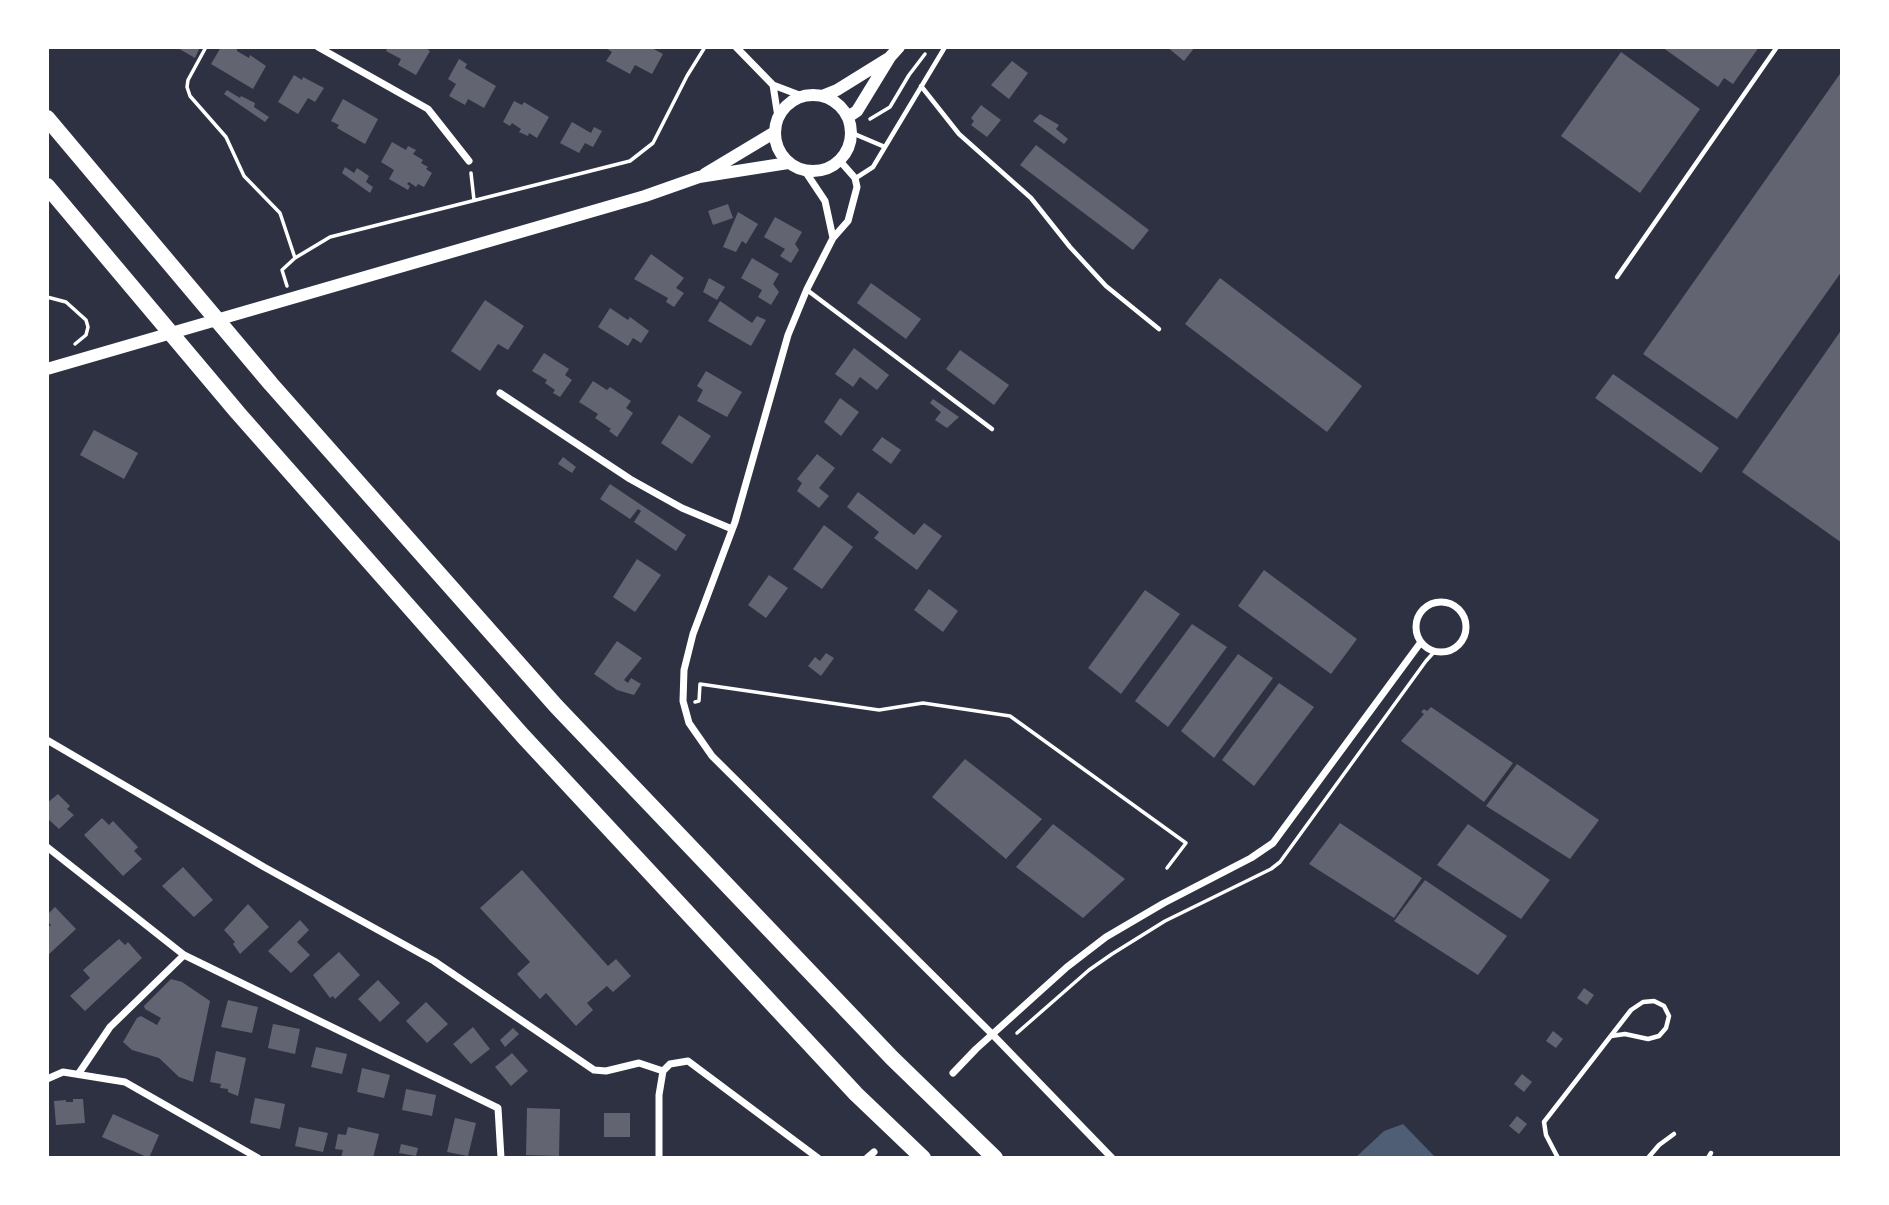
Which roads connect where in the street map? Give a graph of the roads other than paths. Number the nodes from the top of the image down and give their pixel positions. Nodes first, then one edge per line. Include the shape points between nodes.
1 (318, 47) edge
2 (736, 47) edge
3 (944, 47) edge
4 (1777, 47) edge
5 (895, 52) edge
6 (773, 85) junction
7 (921, 86) junction
8 (802, 96) junction
9 (822, 96) junction
10 (778, 117) junction
11 (848, 117) junction
12 (47, 118) edge
13 (775, 132) junction
14 (852, 133) junction
15 (885, 147) junction
16 (469, 161) road end
17 (840, 161) junction
18 (788, 163) junction
19 (805, 171) junction
20 (699, 177) junction
21 (855, 178) junction
22 (47, 186) edge
23 (834, 238) junction
24 (1617, 278) dead end
25 (807, 289) junction
26 (1159, 329) dead end
27 (47, 369) edge
28 (500, 393) dead end
29 (992, 429) dead end
30 (732, 529) junction
31 (1421, 642) junction
32 (47, 740) edge
33 (47, 847) edge
34 (184, 955) junction
35 (992, 1034) junction
36 (1611, 1036) junction
37 (663, 1071) junction
38 (79, 1073) junction
39 (953, 1073) dead end
40 (47, 1079) edge
41 (1674, 1134) dead end
42 (258, 1158) edge
43 (501, 1158) edge
44 (659, 1158) edge
45 (818, 1158) edge
46 (923, 1158) edge
47 (995, 1158) edge
48 (1112, 1158) edge
49 (1558, 1158) edge
50 (1648, 1158) edge

1 - 16 street via 428,109
2 - 6 street
3 - 7 lane
4 - 24 lane
5 - 9 main road
5 - 11 main road via 857,111
6 - 8 street
6 - 10 street
7 - 15 lane
7 - 26 lane via 959,134 1031,198 1106,286
8 - 9 main road
8 - 10 main road
9 - 11 main road via 839,104
10 - 13 main road
11 - 14 main road
12 - 47 highway via 271,384 556,706 892,1058
13 - 18 main road via 778,149
13 - 20 main road
14 - 15 lane
14 - 17 main road
15 - 21 lane via 873,167
17 - 19 main road via 824,171
17 - 21 street
18 - 19 main road
18 - 20 main road
19 - 23 street via 825,201
20 - 27 main road
21 - 23 street via 848,221
22 - 46 highway via 238,413 523,736 847,1084
23 - 25 street
25 - 29 lane
25 - 30 street via 780,359
28 - 30 street via 630,479
30 - 35 street via 684,670 689,723 712,756
31 - 31 street via 1435,651 1458,646 1466,632 1459,609 1444,602 1428,606 1416,627
31 - 35 street via 1273,843 1106,937
32 - 37 street via 434,961 594,1070 639,1063
33 - 34 street
34 - 38 street via 110,1027
34 - 43 street via 498,1108
35 - 39 street
35 - 48 street
36 - 36 lane via 1643,1002 1664,1006 1669,1016 1659,1037
36 - 49 lane via 1544,1122
37 - 44 street
37 - 45 street via 670,1064 688,1061
38 - 40 street via 63,1072
38 - 42 street via 125,1082
41 - 50 lane

